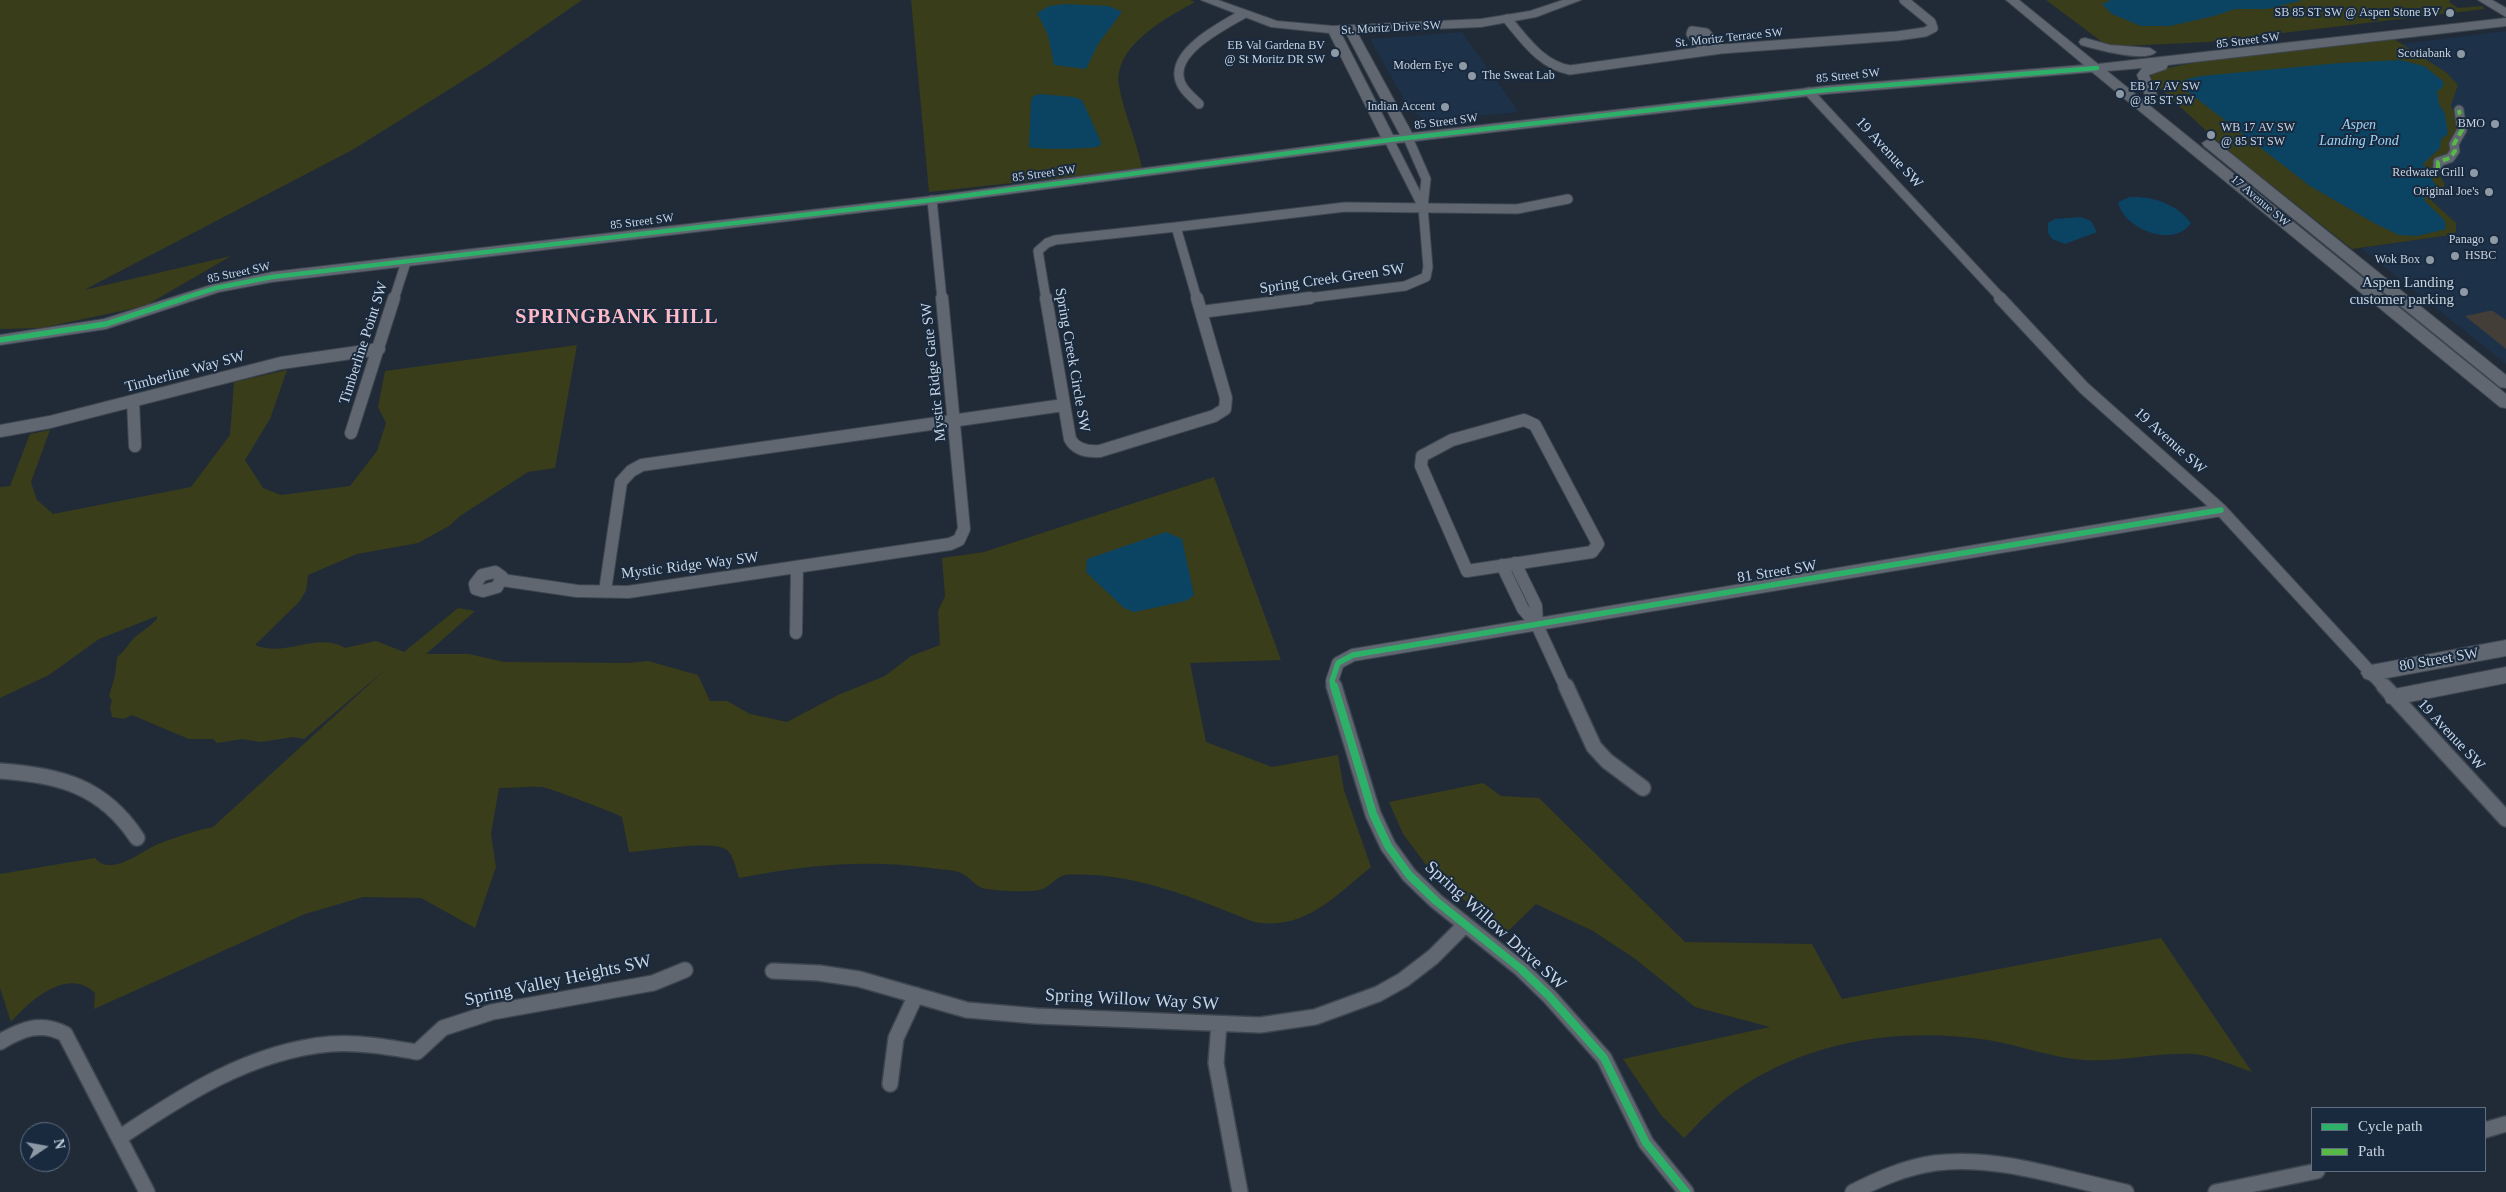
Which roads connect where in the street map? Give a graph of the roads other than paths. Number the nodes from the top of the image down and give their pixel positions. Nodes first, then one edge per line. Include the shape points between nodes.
1 (1207, 0) edge
2 (1575, 0) edge
3 (1904, 0) edge
4 (2012, 0) edge
5 (2030, 0) edge
6 (2484, 0) edge
7 (2504, 10) edge
8 (1243, 14) junction
9 (1507, 19) junction
10 (2058, 29) junction
11 (1333, 30) junction
12 (1350, 30) junction
13 (1721, 49) junction
14 (1706, 51) junction
15 (2150, 52) junction
16 (2187, 60) junction
17 (2060, 62) junction
18 (2096, 62) junction
19 (2116, 67) junction
20 (1930, 80) junction
21 (1809, 92) junction
22 (2155, 99) joint
23 (1199, 104) dead end
24 (2459, 110) dead end
25 (1396, 116) junction
26 (1458, 132) junction
27 (2198, 133) dead end
28 (1408, 138) junction
29 (1389, 140) junction
30 (2438, 168) dead end
31 (2241, 169) junction
32 (2223, 171) junction
33 (1568, 199) dead end
34 (932, 200) junction
35 (1423, 207) junction
36 (1176, 227) junction
37 (2355, 260) junction
38 (406, 262) junction
39 (2336, 264) junction
40 (1201, 312) junction
41 (0, 340) edge
42 (379, 349) junction
43 (2506, 383) edge
44 (133, 401) junction
45 (2506, 403) edge
46 (1064, 405) junction
47 (954, 421) junction
48 (0, 431) edge
49 (351, 433) dead end
50 (135, 446) dead end
51 (2221, 510) junction
52 (959, 540) joint
53 (1509, 564) junction
54 (797, 568) junction
55 (502, 580) dead end
56 (605, 591) junction
57 (1537, 625) junction
58 (796, 633) dead end
59 (2506, 648) edge
60 (1338, 663) joint
61 (2371, 673) junction
62 (2506, 675) edge
63 (2394, 697) junction
64 (0, 771) edge
65 (1643, 788) dead end
66 (2506, 819) edge
67 (137, 838) dead end
68 (1465, 926) junction
69 (685, 970) dead end
70 (773, 971) dead end
71 (916, 996) junction
72 (1219, 1024) junction
73 (0, 1042) edge
74 (890, 1084) dead end
75 (2506, 1124) edge
76 (2486, 1130) edge
77 (119, 1138) junction
78 (2312, 1172) edge
79 (147, 1192) edge
80 (1240, 1192) edge
81 (1686, 1192) edge
82 (1853, 1192) edge
83 (2126, 1192) edge
84 (2216, 1192) edge

1 - 8 street, St. Moritz Drive SW
2 - 9 street, St. Moritz Drive SW
3 - 13 street, St. Moritz Terrace SW via 1931,22 1933,28 1897,36
4 - 10 street, 17 Avenue SW
5 - 10 street, 17 Avenue SW
6 - 7 main road
7 - 15 main road, 85 Street SW
7 - 16 street, 85 Street SW
8 - 11 street, St. Moritz Drive SW via 1275,24
8 - 23 street via 1196,42 1182,62 1180,84
9 - 12 street, St. Moritz Drive SW
9 - 14 street, St. Moritz Terrace SW via 1549,64 1560,69 1581,69
10 - 17 street via 2064,55
10 - 18 street, 17 Avenue SW
11 - 12 main road, St. Moritz Drive SW
11 - 29 street
12 - 25 street
13 - 14 street, St. Moritz Terrace SW
13 - 14 street via 1707,32 1692,31 1691,34
15 - 18 street, 85 Street SW
15 - 18 street, 17 Avenue SW via 2109,49 2081,39
16 - 19 street, 85 Street SW
16 - 22 street via 2147,70 2144,80
17 - 18 street, 85 Street SW
17 - 20 main road, 85 Street SW
18 - 19 street, 85 Street SW
18 - 20 street, 85 Street SW
18 - 32 main road, 17 Avenue SW
19 - 22 main road
20 - 21 main road, 85 Street SW
21 - 26 main road, 85 Street SW
21 - 51 street, 19 Avenue SW via 2084,388
24 - 30 street via 2462,130 2454,144 2455,151 2450,158 2438,162
25 - 26 street via 1413,126
25 - 28 street
26 - 28 street, 85 Street SW
27 - 31 street, 17 Avenue SW
28 - 29 street, 85 Street SW
28 - 35 street, Spring Creek Green SW via 1426,179
29 - 34 street, 85 Street SW
29 - 35 street, Spring Creek Green SW
31 - 32 main road
31 - 37 street, 17 Avenue SW
32 - 39 main road, 17 Avenue SW
33 - 35 street, Spring Creek Circle SW via 1517,209
34 - 38 street, 85 Street SW
34 - 47 street, Mystic Ridge Gate SW
35 - 36 street, Spring Creek Circle SW via 1345,207
35 - 40 street, Spring Creek Green SW via 1428,271 1420,281 1405,286
36 - 40 street, Spring Creek Circle SW
36 - 46 street, Spring Creek Circle SW via 1056,240 1038,251
37 - 39 street
37 - 43 street, 17 Avenue SW
38 - 41 street, 85 Street SW via 253,280 216,288 106,324
38 - 42 street, Timberline Point SW
39 - 45 street, 17 Avenue SW
40 - 46 street, Spring Creek Circle SW via 1226,398 1226,409 1221,413 1095,452 1072,444
42 - 44 street, Timberline Way SW via 281,363
42 - 49 street, Timberline Point SW
44 - 48 street, Timberline Way SW
44 - 50 street
46 - 47 street, Mystic Ridge Way SW
47 - 52 street, Mystic Ridge Gate SW via 964,529
47 - 56 street, Mystic Ridge Way SW via 636,467 621,482
51 - 57 street, 81 Street SW
51 - 61 street, 19 Avenue SW
52 - 54 street, Mystic Ridge Way SW
53 - 53 street via 1592,552 1598,544 1535,425 1524,420 1452,440 1422,456 1421,461 1467,571
53 - 57 street via 1523,609
54 - 56 street, Mystic Ridge Way SW via 628,592
54 - 58 street
55 - 56 street via 577,591
57 - 60 street, 81 Street SW via 1353,655
57 - 65 street via 1594,747
59 - 61 street, 80 Street SW
60 - 68 street, Spring Willow Drive SW via 1332,681 1373,814 1388,846 1409,874
61 - 63 street, 19 Avenue SW
62 - 63 street, 80 Street SW
63 - 66 street, 19 Avenue SW
64 - 67 street via 53,777 85,788 113,807
68 - 72 street, Spring Willow Way SW via 1403,980 1352,1005 1287,1022
68 - 81 street, Spring Willow Drive SW via 1549,996 1604,1058 1646,1142
69 - 77 street, Spring Valley Heights SW via 653,983 467,1019 442,1028 417,1052 363,1044 310,1048 271,1056 190,1092
70 - 71 street, Spring Willow Way SW via 848,977
71 - 72 street, Spring Willow Way SW via 966,1010 999,1014
71 - 74 street via 894,1039
72 - 80 street via 1216,1063
73 - 77 street via 41,1025 50,1025 65,1034
75 - 76 street
77 - 79 street
78 - 84 street
82 - 83 street via 1881,1178 1945,1162 1977,1162 2016,1168

